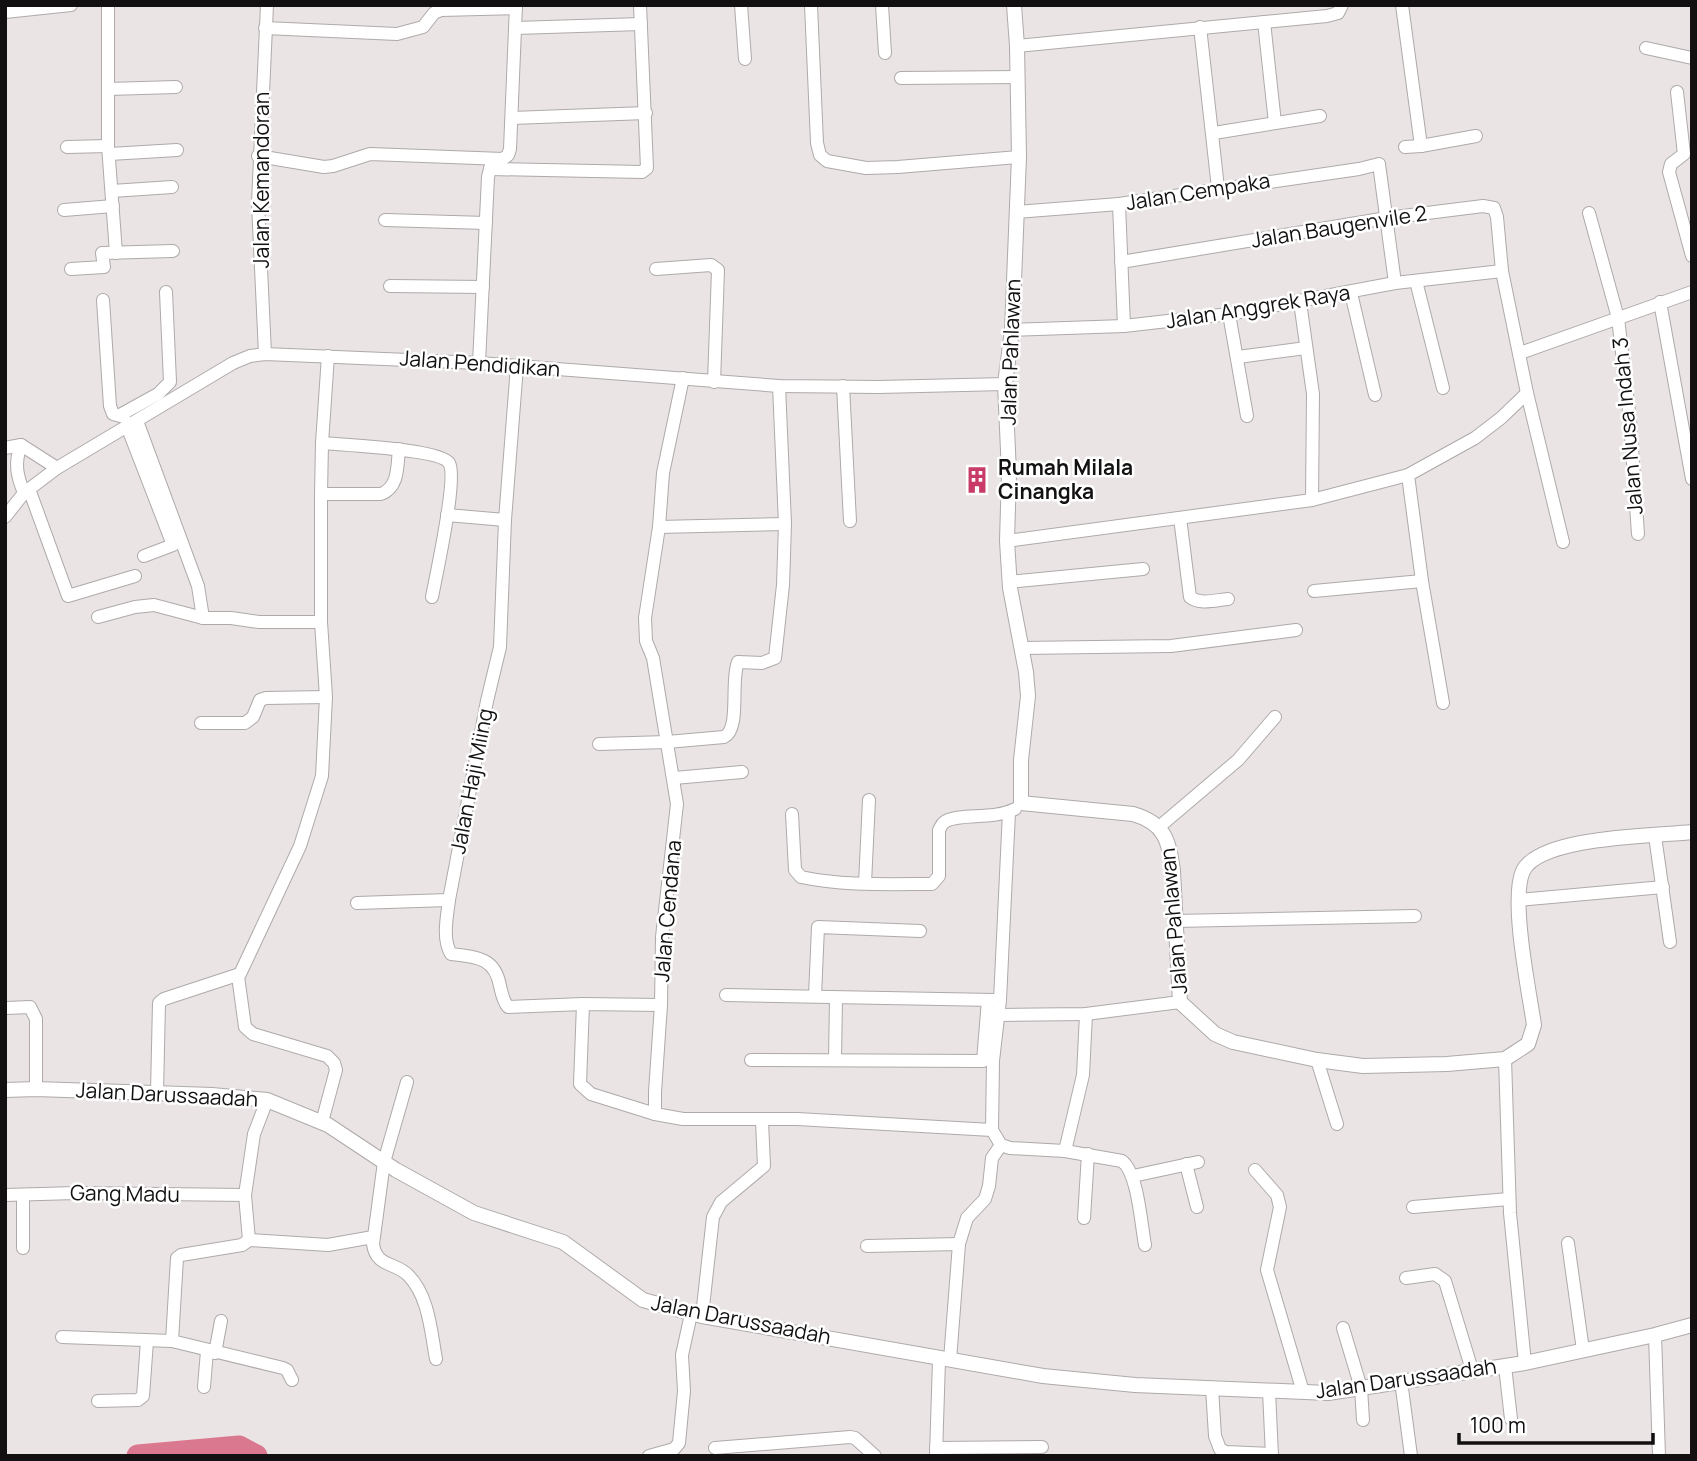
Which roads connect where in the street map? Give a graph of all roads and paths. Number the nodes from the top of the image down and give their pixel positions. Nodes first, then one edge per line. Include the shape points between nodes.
1 (71, 5) edge
2 (107, 5) edge
3 (267, 5) edge
4 (640, 5) edge
5 (741, 5) edge
6 (811, 5) edge
7 (883, 5) edge
8 (1014, 5) edge
9 (1342, 5) edge
10 (1402, 5) edge
11 (516, 7) edge
12 (5, 12) edge
13 (1264, 22) junction
14 (641, 24) junction
15 (265, 27) junction
16 (1200, 27) junction
17 (516, 28) junction
18 (1017, 46) junction
19 (1646, 48) dead end
20 (885, 53) dead end
21 (1692, 58) edge
22 (746, 59) dead end
23 (1018, 77) junction
24 (901, 78) dead end
25 (176, 88) dead end
26 (108, 89) junction
27 (1677, 92) dead end
28 (646, 113) junction
29 (1320, 116) dead end
30 (512, 118) junction
31 (1275, 122) junction
32 (1214, 133) junction
33 (1476, 136) dead end
34 (1421, 146) junction
35 (1405, 147) dead end
36 (67, 148) dead end
37 (109, 150) junction
38 (177, 150) dead end
39 (258, 156) junction
40 (1018, 157) junction
41 (491, 163) junction
42 (172, 187) dead end
43 (1218, 188) junction
44 (112, 191) junction
45 (1119, 204) junction
46 (113, 206) junction
47 (64, 210) dead end
48 (1016, 212) junction
49 (1589, 213) dead end
50 (1387, 218) junction
51 (385, 220) dead end
52 (486, 223) junction
53 (173, 251) dead end
54 (116, 253) junction
55 (1692, 256) edge
56 (1122, 262) junction
57 (71, 269) dead end
58 (656, 269) dead end
59 (1502, 271) junction
60 (1416, 281) junction
61 (1395, 283) junction
62 (390, 286) dead end
63 (483, 287) junction
64 (166, 292) dead end
65 (1692, 292) edge
66 (1351, 293) junction
67 (103, 300) dead end
68 (1300, 302) junction
69 (1660, 302) junction
70 (1229, 314) junction
71 (1618, 318) junction
72 (1124, 326) junction
73 (1012, 330) junction
74 (1307, 348) junction
75 (265, 354) junction
76 (1520, 354) junction
77 (328, 356) junction
78 (1238, 357) junction
79 (479, 363) junction
80 (517, 366) junction
81 (683, 378) junction
82 (714, 382) junction
83 (1005, 384) junction
84 (779, 386) junction
85 (843, 386) junction
86 (1443, 388) dead end
87 (1527, 393) junction
88 (1374, 395) dead end
89 (1247, 416) dead end
90 (130, 421) junction
91 (322, 443) junction
92 (21, 445) junction
93 (5, 448) edge
94 (399, 449) junction
95 (1689, 449) edge
96 (57, 468) junction
97 (1408, 475) junction
98 (1692, 479) edge
99 (27, 491) junction
100 (321, 494) junction
101 (1312, 500) junction
102 (447, 515) junction
103 (5, 517) edge
104 (1180, 518) junction
105 (505, 520) junction
106 (850, 521) dead end
107 (785, 524) junction
108 (659, 527) junction
109 (1638, 534) dead end
110 (1007, 541) junction
111 (1563, 542) dead end
112 (144, 556) dead end
113 (1143, 569) dead end
114 (135, 576) dead end
115 (1422, 581) junction
116 (1009, 582) junction
117 (1314, 591) dead end
118 (432, 597) dead end
119 (1228, 599) dead end
120 (98, 617) dead end
121 (203, 618) junction
122 (321, 622) junction
123 (1296, 630) dead end
124 (1021, 648) junction
125 (326, 697) junction
126 (1443, 703) dead end
127 (1275, 717) dead end
128 (201, 723) dead end
129 (667, 742) junction
130 (599, 744) dead end
131 (742, 772) dead end
132 (674, 778) junction
133 (869, 800) dead end
134 (1021, 803) junction
135 (1009, 812) junction
136 (792, 814) dead end
137 (1159, 827) junction
138 (1692, 832) edge
139 (1655, 836) junction
140 (865, 883) junction
141 (1663, 887) junction
142 (449, 900) junction
143 (1519, 900) junction
144 (357, 903) dead end
145 (1415, 916) dead end
146 (1175, 921) junction
147 (920, 931) dead end
148 (1670, 942) dead end
149 (238, 976) junction
150 (726, 995) dead end
151 (815, 996) junction
152 (836, 999) junction
153 (994, 1000) junction
154 (1180, 1002) junction
155 (583, 1004) junction
156 (661, 1005) junction
157 (6, 1008) edge
158 (1086, 1014) junction
159 (999, 1015) junction
160 (835, 1059) junction
161 (1506, 1059) junction
162 (751, 1060) dead end
163 (1317, 1060) junction
164 (407, 1082) dead end
165 (36, 1089) junction
166 (5, 1090) edge
167 (158, 1093) junction
168 (267, 1100) junction
169 (655, 1114) junction
170 (762, 1121) junction
171 (322, 1122) junction
172 (1337, 1124) dead end
173 (992, 1130) junction
174 (1002, 1145) junction
175 (1065, 1151) junction
176 (1088, 1154) junction
177 (384, 1162) junction
178 (1255, 1170) dead end
179 (1133, 1176) junction
180 (5, 1195) edge
181 (23, 1195) junction
182 (245, 1195) junction
183 (1509, 1199) junction
184 (1197, 1207) dead end
185 (1413, 1207) dead end
186 (1084, 1218) dead end
187 (373, 1237) junction
188 (249, 1240) junction
189 (1568, 1243) dead end
190 (959, 1244) junction
191 (1145, 1244) dead end
192 (867, 1246) dead end
193 (23, 1248) dead end
194 (1405, 1278) dead end
195 (697, 1315) junction
196 (221, 1321) dead end
197 (1692, 1325) edge
198 (1343, 1328) dead end
199 (1655, 1335) junction
200 (62, 1338) dead end
201 (147, 1341) junction
202 (172, 1341) junction
203 (1583, 1350) junction
204 (211, 1352) junction
205 (436, 1359) dead end
206 (945, 1360) junction
207 (1525, 1363) junction
208 (1505, 1366) junction
209 (1472, 1370) junction
210 (292, 1380) dead end
211 (1401, 1381) junction
212 (204, 1387) dead end
213 (1212, 1388) junction
214 (1362, 1388) junction
215 (1269, 1391) junction
216 (1303, 1392) junction
217 (98, 1401) dead end
218 (1511, 1419) dead end
219 (1363, 1420) dead end
220 (1042, 1447) dead end
221 (715, 1448) dead end
222 (779, 1450) edge
223 (935, 1453) edge
224 (1272, 1455) edge
225 (649, 1456) edge
226 (875, 1456) edge
227 (1411, 1456) edge
228 (1658, 1456) edge

1 - 12 street
2 - 26 street
3 - 15 street, Jalan Kemandoran
4 - 14 street
5 - 22 street
6 - 40 street via 817,143 827,161 866,168
7 - 20 street
8 - 18 street, Jalan Pahlawan
9 - 13 street via 1338,13 1327,16
10 - 34 street
11 - 15 street via 441,10 423,27 397,34
11 - 17 street
13 - 16 street
13 - 31 street
14 - 17 street
14 - 28 street
15 - 39 street, Jalan Kemandoran
16 - 18 street
16 - 32 street
17 - 30 street
18 - 23 street, Jalan Pahlawan
19 - 21 street
23 - 24 street
23 - 40 street, Jalan Pahlawan
25 - 26 street
26 - 37 street
27 - 55 street via 1684,154 1671,164 1669,172
28 - 30 street
28 - 41 street via 647,168 642,172
29 - 31 street
30 - 41 street via 508,155
31 - 32 street
32 - 43 street
33 - 34 street
34 - 35 street
36 - 37 street
37 - 38 street
37 - 44 street
39 - 41 street via 324,167 370,155
39 - 75 street, Jalan Kemandoran
40 - 48 street, Jalan Pahlawan
41 - 52 street
42 - 44 street
43 - 45 street, Jalan Cempaka
43 - 50 street, Jalan Cempaka via 1379,164
44 - 46 street
45 - 48 street, Jalan Cempaka
45 - 56 street
46 - 47 street
46 - 54 street
48 - 73 street, Jalan Pahlawan
49 - 71 street, Jalan Nusa Indah 3
50 - 56 street, Jalan Baugenvile 2
50 - 59 street, Jalan Baugenvile 2 via 1494,208
50 - 61 street
51 - 52 street
52 - 63 street
53 - 54 street
54 - 57 street via 102,253 104,267
56 - 72 street
58 - 82 street via 711,265 718,270
59 - 60 street, Jalan Anggrek Raya
59 - 76 street
60 - 61 street, Jalan Anggrek Raya
60 - 86 street
61 - 66 street, Jalan Anggrek Raya
62 - 63 street
63 - 79 street
64 - 90 street via 170,382
65 - 69 street
66 - 68 street, Jalan Anggrek Raya
66 - 88 street
67 - 90 street via 110,406 113,414
68 - 70 street, Jalan Anggrek Raya
68 - 74 street
69 - 71 street
69 - 95 street
70 - 72 street, Jalan Anggrek Raya
70 - 78 street
71 - 76 street
71 - 109 street, Jalan Nusa Indah 3
72 - 73 street, Jalan Anggrek Raya
73 - 83 street, Jalan Pahlawan
74 - 78 street
74 - 101 street
75 - 77 street, Jalan Pendidikan
75 - 90 street, Jalan Pendidikan via 233,363
76 - 87 street
77 - 79 street, Jalan Pendidikan
77 - 91 street
78 - 89 street
79 - 80 street, Jalan Pendidikan
80 - 81 street, Jalan Pendidikan
80 - 105 street, Jalan Haji Miing
81 - 82 street, Jalan Pendidikan
81 - 108 street, Jalan Cendana via 663,473
82 - 84 street, Jalan Pendidikan
83 - 85 street, Jalan Pendidikan
83 - 110 street, Jalan Pahlawan
84 - 85 street, Jalan Pendidikan
84 - 107 street
85 - 106 street
87 - 97 street via 1475,438
87 - 111 street
90 - 96 street, Jalan Pendidikan via 73,464
90 - 112 street via 173,545
90 - 121 street via 198,586
91 - 94 street
91 - 100 street
92 - 93 street
92 - 96 street
92 - 99 street via 16,468
94 - 100 street via 390,490
94 - 102 street via 448,461 452,470
95 - 98 street
96 - 99 street, Jalan Pendidikan
97 - 101 street
97 - 115 street
99 - 103 street, Jalan Pendidikan
99 - 114 street via 68,596
100 - 122 street
101 - 104 street
102 - 105 street
102 - 118 street
104 - 110 street
104 - 119 street via 1190,597
105 - 142 street, Jalan Haji Miing via 500,647
107 - 108 street
107 - 129 street via 775,658 738,662 729,735
108 - 129 street, Jalan Cendana via 645,618
110 - 116 street, Jalan Pahlawan
113 - 116 street
115 - 117 street
115 - 126 street
116 - 124 street, Jalan Pahlawan
120 - 121 street via 154,605
121 - 122 street
122 - 125 street
123 - 124 street via 1171,646
124 - 134 street, Jalan Pahlawan via 1028,696
125 - 128 street via 266,698 245,723
125 - 149 street via 323,776 312,814
127 - 137 street via 1238,760
129 - 130 street
129 - 132 street, Jalan Cendana
131 - 132 street
132 - 156 street, Jalan Cendana via 677,804 662,937
133 - 140 street
134 - 135 street
134 - 137 street, Jalan Pahlawan via 1133,814
135 - 140 street via 942,823 939,876 932,884
135 - 153 street
136 - 140 street via 797,875 818,881
137 - 146 street, Jalan Pahlawan via 1170,851
138 - 139 street
139 - 141 street
139 - 143 street via 1550,849 1522,873
141 - 143 street
141 - 148 street
142 - 144 street
142 - 155 street, Jalan Haji Miing via 447,948 452,954 478,957 492,966 505,1005
143 - 161 street via 1534,1026 1528,1044
145 - 146 street
146 - 154 street, Jalan Pahlawan
147 - 151 street via 818,927
149 - 167 street via 159,1003
149 - 171 street via 244,1027 253,1034 327,1056 334,1063
150 - 151 street
151 - 152 street
152 - 153 street
152 - 160 street
153 - 159 street
153 - 160 street via 982,1061
154 - 158 street
154 - 163 street, Jalan Pahlawan via 1208,1029 1233,1042
155 - 156 street, Jalan Haji Miing
155 - 169 street via 580,1084 591,1094
156 - 169 street, Jalan Cendana
157 - 165 street via 25,1006 34,1011
158 - 159 street
158 - 175 street via 1083,1075
159 - 173 street
160 - 162 street
161 - 163 street, Jalan Pahlawan via 1388,1067
161 - 183 street, Jalan Darussaadah
163 - 172 street
164 - 177 street
165 - 166 street, Jalan Darussaadah
165 - 167 street, Jalan Darussaadah
167 - 168 street, Jalan Darussaadah
168 - 171 street, Jalan Darussaadah
168 - 182 street via 254,1134
169 - 170 street
170 - 173 street
170 - 195 street via 764,1166 721,1202 713,1217
171 - 177 street, Jalan Darussaadah
173 - 174 street
174 - 175 street
174 - 190 street via 992,1158 985,1199 967,1218
175 - 176 street
176 - 179 street via 1122,1161
176 - 186 street
177 - 187 street
177 - 195 street, Jalan Darussaadah via 474,1213 563,1242 643,1300
178 - 216 street via 1280,1207 1267,1270
179 - 184 street via 1192,1163
179 - 191 street
180 - 181 street, Gang Madu
181 - 182 street, Gang Madu
181 - 193 street
182 - 188 street
183 - 185 street
183 - 207 street, Jalan Darussaadah
187 - 188 street via 328,1245
187 - 205 street via 380,1261 406,1273 422,1296
188 - 202 street via 177,1258
189 - 203 street
190 - 192 street
190 - 206 street
194 - 209 street via 1435,1273 1445,1281
195 - 206 street, Jalan Darussaadah
195 - 225 street via 682,1355 679,1443 674,1449
196 - 204 street
197 - 199 street, Jalan Darussaadah
198 - 214 street
199 - 203 street, Jalan Darussaadah
199 - 228 street
200 - 201 street
201 - 202 street
201 - 217 street via 143,1396
202 - 204 street
203 - 207 street, Jalan Darussaadah
204 - 210 street via 283,1368
204 - 212 street
206 - 213 street, Jalan Darussaadah via 1043,1376
206 - 223 street
207 - 208 street, Jalan Darussaadah
208 - 209 street, Jalan Darussaadah
208 - 218 street
209 - 211 street, Jalan Darussaadah
211 - 214 street, Jalan Darussaadah
211 - 227 street
213 - 215 street, Jalan Darussaadah
213 - 224 street via 1214,1436 1220,1449
214 - 216 street, Jalan Darussaadah
214 - 219 street
215 - 216 street, Jalan Darussaadah
215 - 224 street
220 - 223 street
221 - 222 street
222 - 226 street via 850,1437

